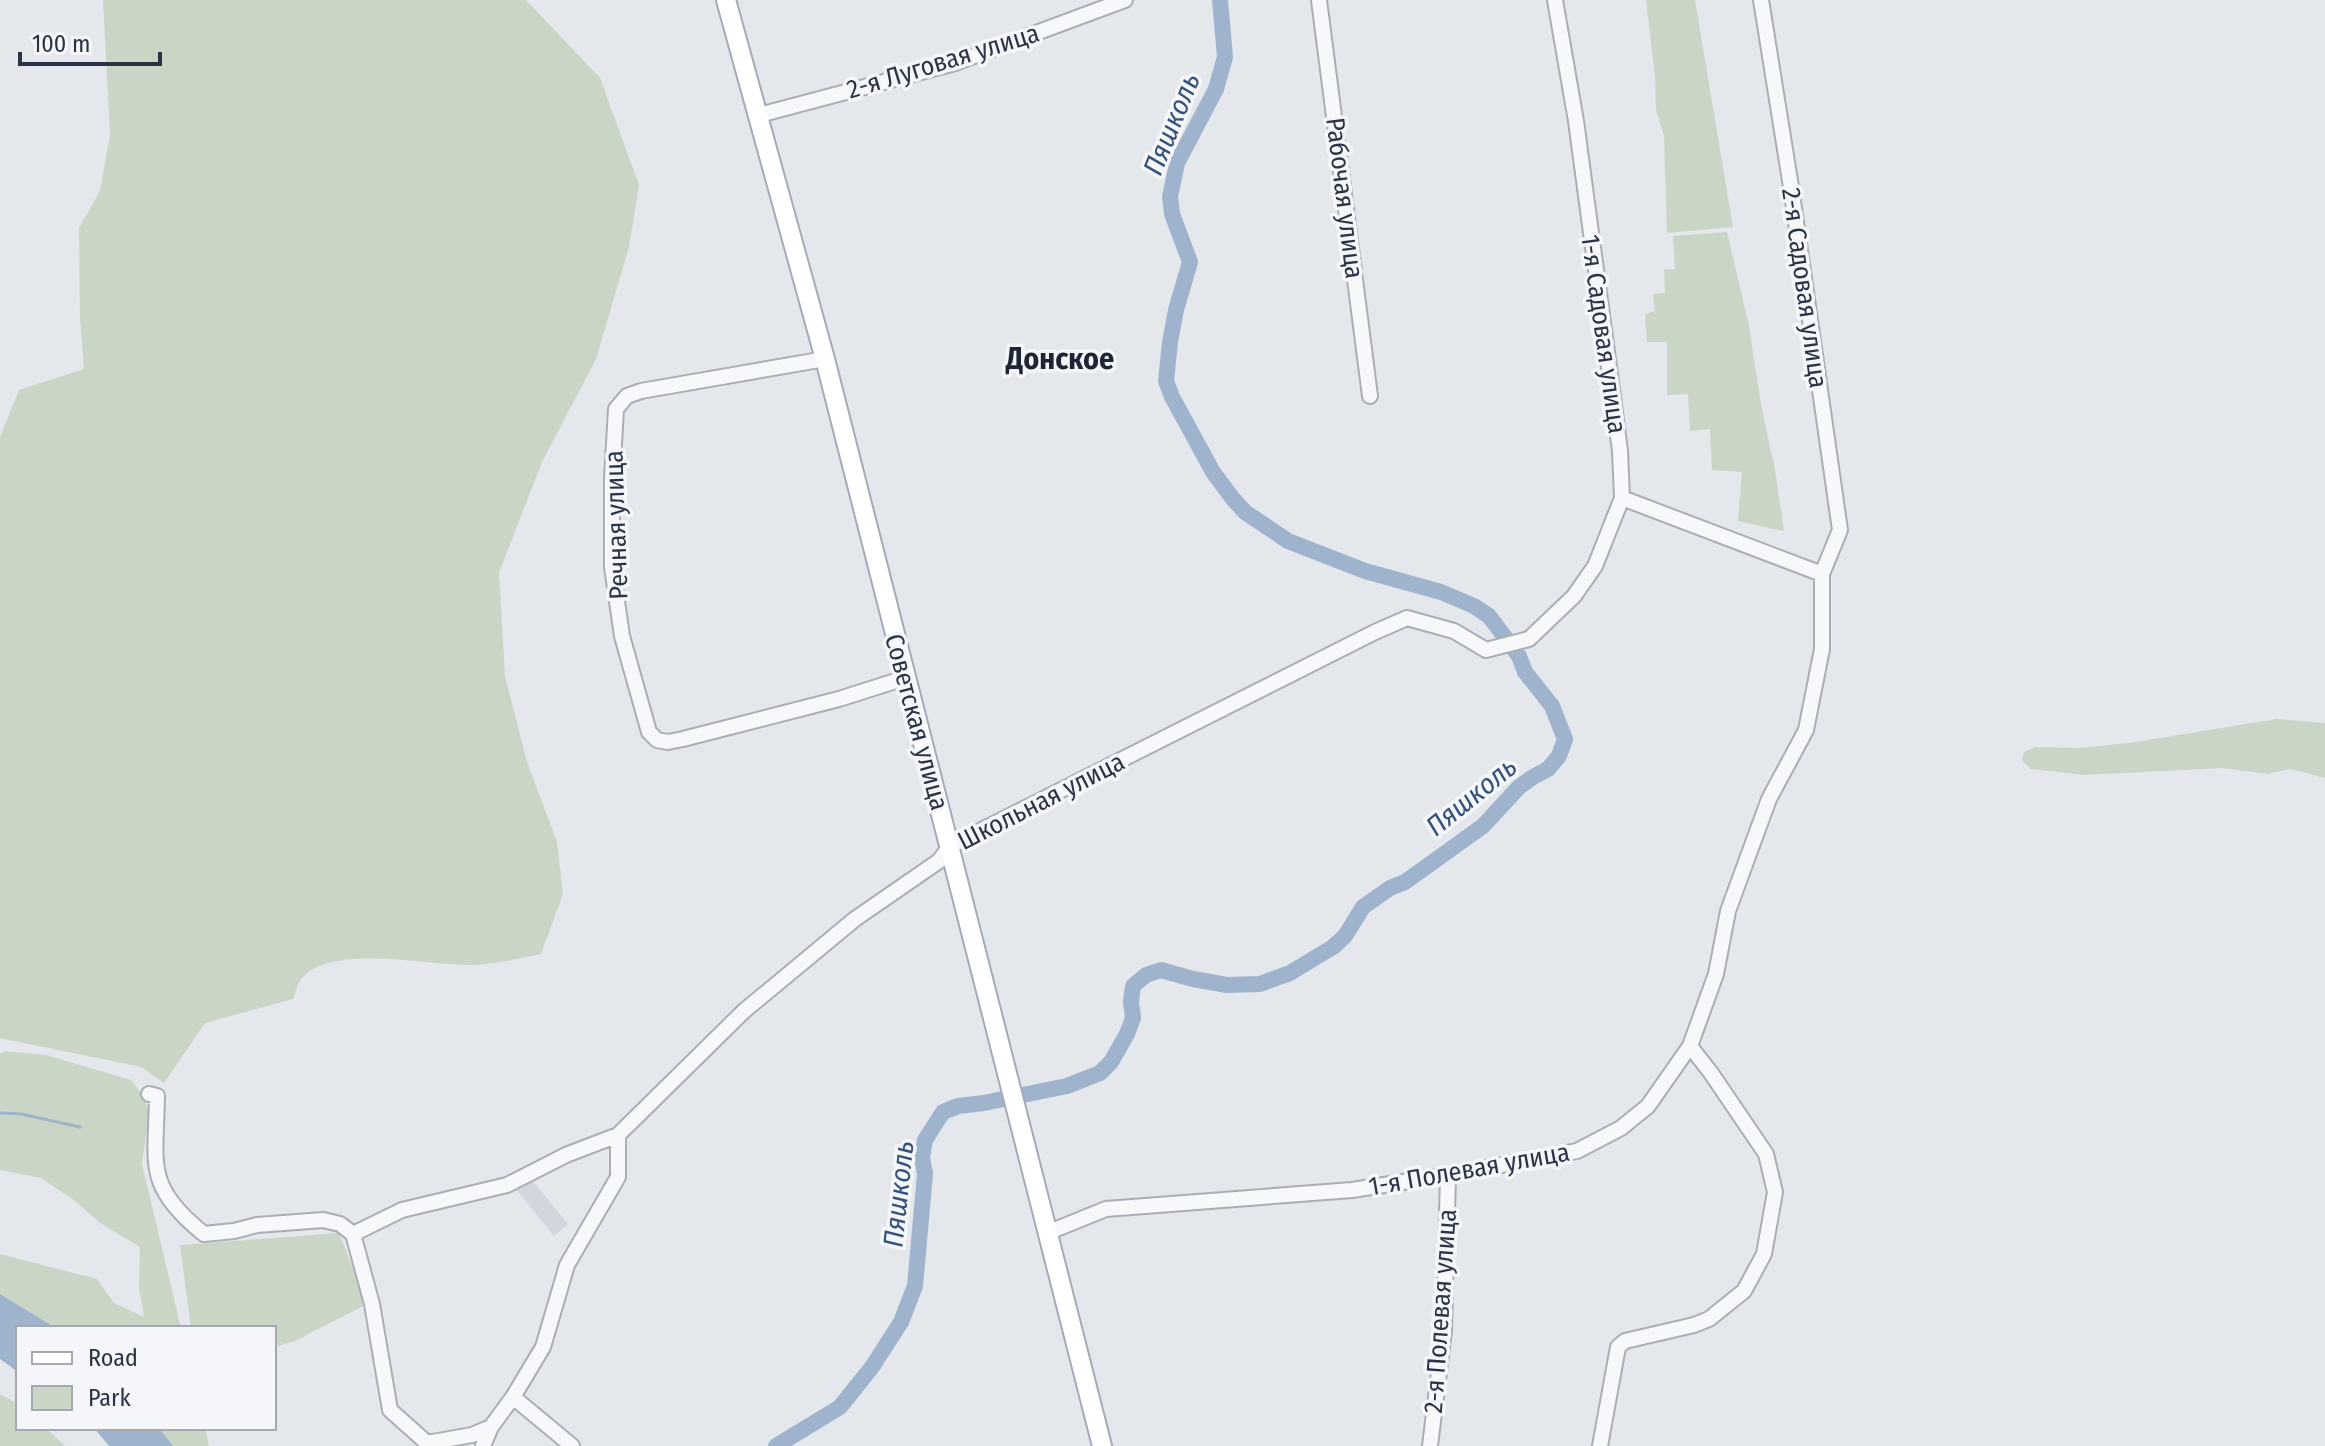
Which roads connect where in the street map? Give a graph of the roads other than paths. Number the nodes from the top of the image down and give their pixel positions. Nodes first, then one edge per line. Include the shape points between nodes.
1 (726, 0) edge
2 (1125, 0) edge
3 (1319, 0) edge
4 (1555, 0) edge
5 (1761, 0) edge
6 (759, 115) junction
7 (825, 359) junction
8 (1370, 396) dead end
9 (1622, 498) junction
10 (1822, 574) junction
11 (1486, 650) joint
12 (905, 678) junction
13 (950, 846) junction
14 (1690, 1046) junction
15 (149, 1094) dead end
16 (618, 1135) junction
17 (1448, 1175) junction
18 (1049, 1232) junction
19 (353, 1234) junction
20 (513, 1397) junction
21 (491, 1427) junction
22 (483, 1446) edge
23 (572, 1446) edge
24 (1102, 1446) edge
25 (1430, 1446) edge
26 (1600, 1446) edge

1 - 6 main road, Советская улица
2 - 6 street, 2-я Луговая улица via 955,63
3 - 8 street, Рабочая улица
4 - 9 street, 1-я Садовая улица via 1617,424
5 - 10 street, 2-я Садовая улица via 1840,530
6 - 7 main road, Советская улица
7 - 12 main road, Советская улица
7 - 12 street, Речная улица via 641,391 627,396 616,409 612,567 622,636 649,732 668,742
9 - 10 street
9 - 11 street, 1-я Садовая улица via 1595,566 1574,596 1529,639
10 - 14 street, 1-я Полевая улица via 1822,649 1806,730 1769,799 1728,911 1716,974
11 - 13 street, Школьная улица via 1454,631 1407,618
12 - 13 main road, Советская улица
13 - 16 street, Школьная улица via 939,861 855,919 744,1011
13 - 18 main road, Советская улица
14 - 17 street, 1-я Полевая улица via 1648,1106 1621,1128 1577,1151
14 - 26 street via 1766,1154 1775,1192 1764,1254 1744,1291 1709,1319 1618,1347
15 - 19 street via 157,1096 154,1155 159,1184 179,1214 204,1234 323,1220
16 - 19 street, Школьная улица via 507,1185 402,1210
16 - 20 street via 618,1177 567,1265 543,1347
17 - 18 street, 1-я Полевая улица via 1352,1190 1106,1209
17 - 25 street, 2-я Полевая улица via 1444,1331
18 - 24 main road, Советская улица
19 - 21 street via 372,1304 390,1410 427,1443
20 - 21 street
20 - 23 street
21 - 22 street

